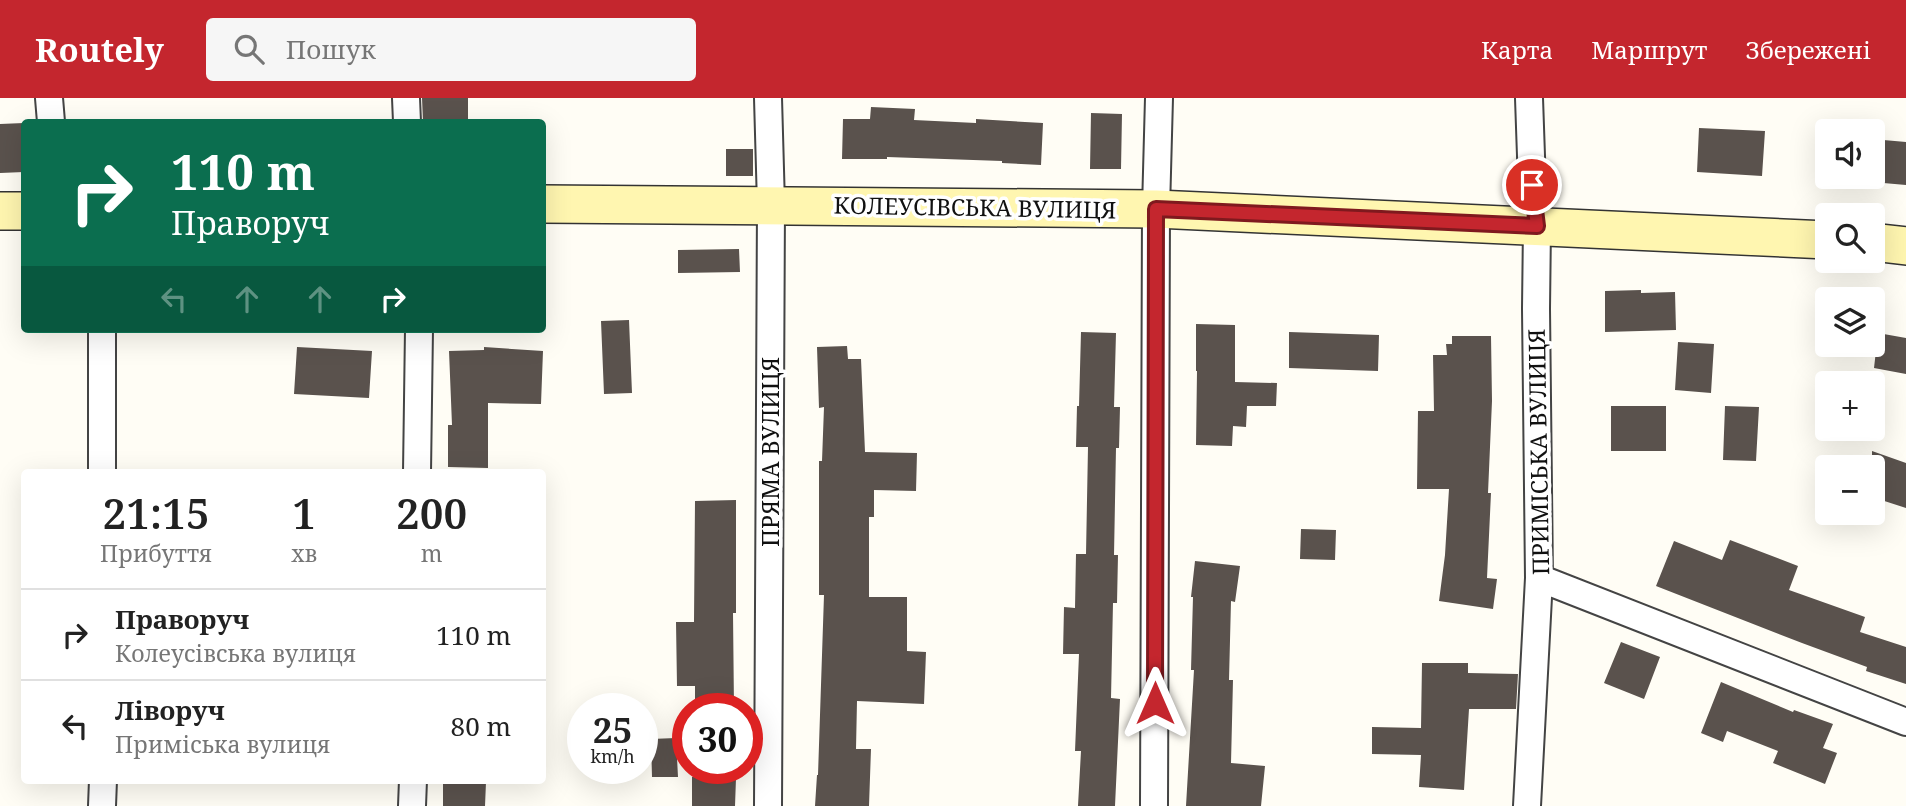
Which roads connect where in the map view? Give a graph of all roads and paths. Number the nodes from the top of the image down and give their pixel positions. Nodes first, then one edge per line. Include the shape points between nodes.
1 (49, 98) edge
2 (406, 98) edge
3 (768, 98) edge
4 (1159, 98) edge
5 (1529, 98) edge
6 (51, 119) edge
7 (407, 119) edge
8 (546, 204) edge
9 (771, 205) junction
10 (1156, 209) junction
11 (0, 211) edge
12 (21, 211) edge
13 (1537, 226) junction
14 (1815, 239) edge
15 (1885, 244) edge
16 (1906, 246) edge
17 (102, 333) edge
18 (419, 333) edge
19 (102, 469) edge
20 (417, 469) edge
21 (1539, 578) junction
22 (1906, 722) edge
23 (103, 784) edge
24 (413, 784) edge
25 (102, 806) edge
26 (412, 806) edge
27 (768, 806) edge
28 (1154, 806) edge
29 (1527, 806) edge

1 - 6 street
2 - 7 street
3 - 9 street, ПРЯМА ВУЛИЦЯ
4 - 10 street
5 - 13 street, ПРИМІСЬКА ВУЛИЦЯ
8 - 9 street, КОЛЕУСІВСЬКА ВУЛИЦЯ
9 - 10 street, КОЛЕУСІВСЬКА ВУЛИЦЯ
9 - 27 street, ПРЯМА ВУЛИЦЯ
10 - 13 street, КОЛЕУСІВСЬКА ВУЛИЦЯ
10 - 28 street
11 - 12 street
13 - 14 street, КОЛЕУСІВСЬКА ВУЛИЦЯ
13 - 21 street, ПРИМІСЬКА ВУЛИЦЯ
15 - 16 street
17 - 19 street
18 - 20 street
21 - 22 street
21 - 29 street, ПРИМІСЬКА ВУЛИЦЯ
23 - 25 street
24 - 26 street

